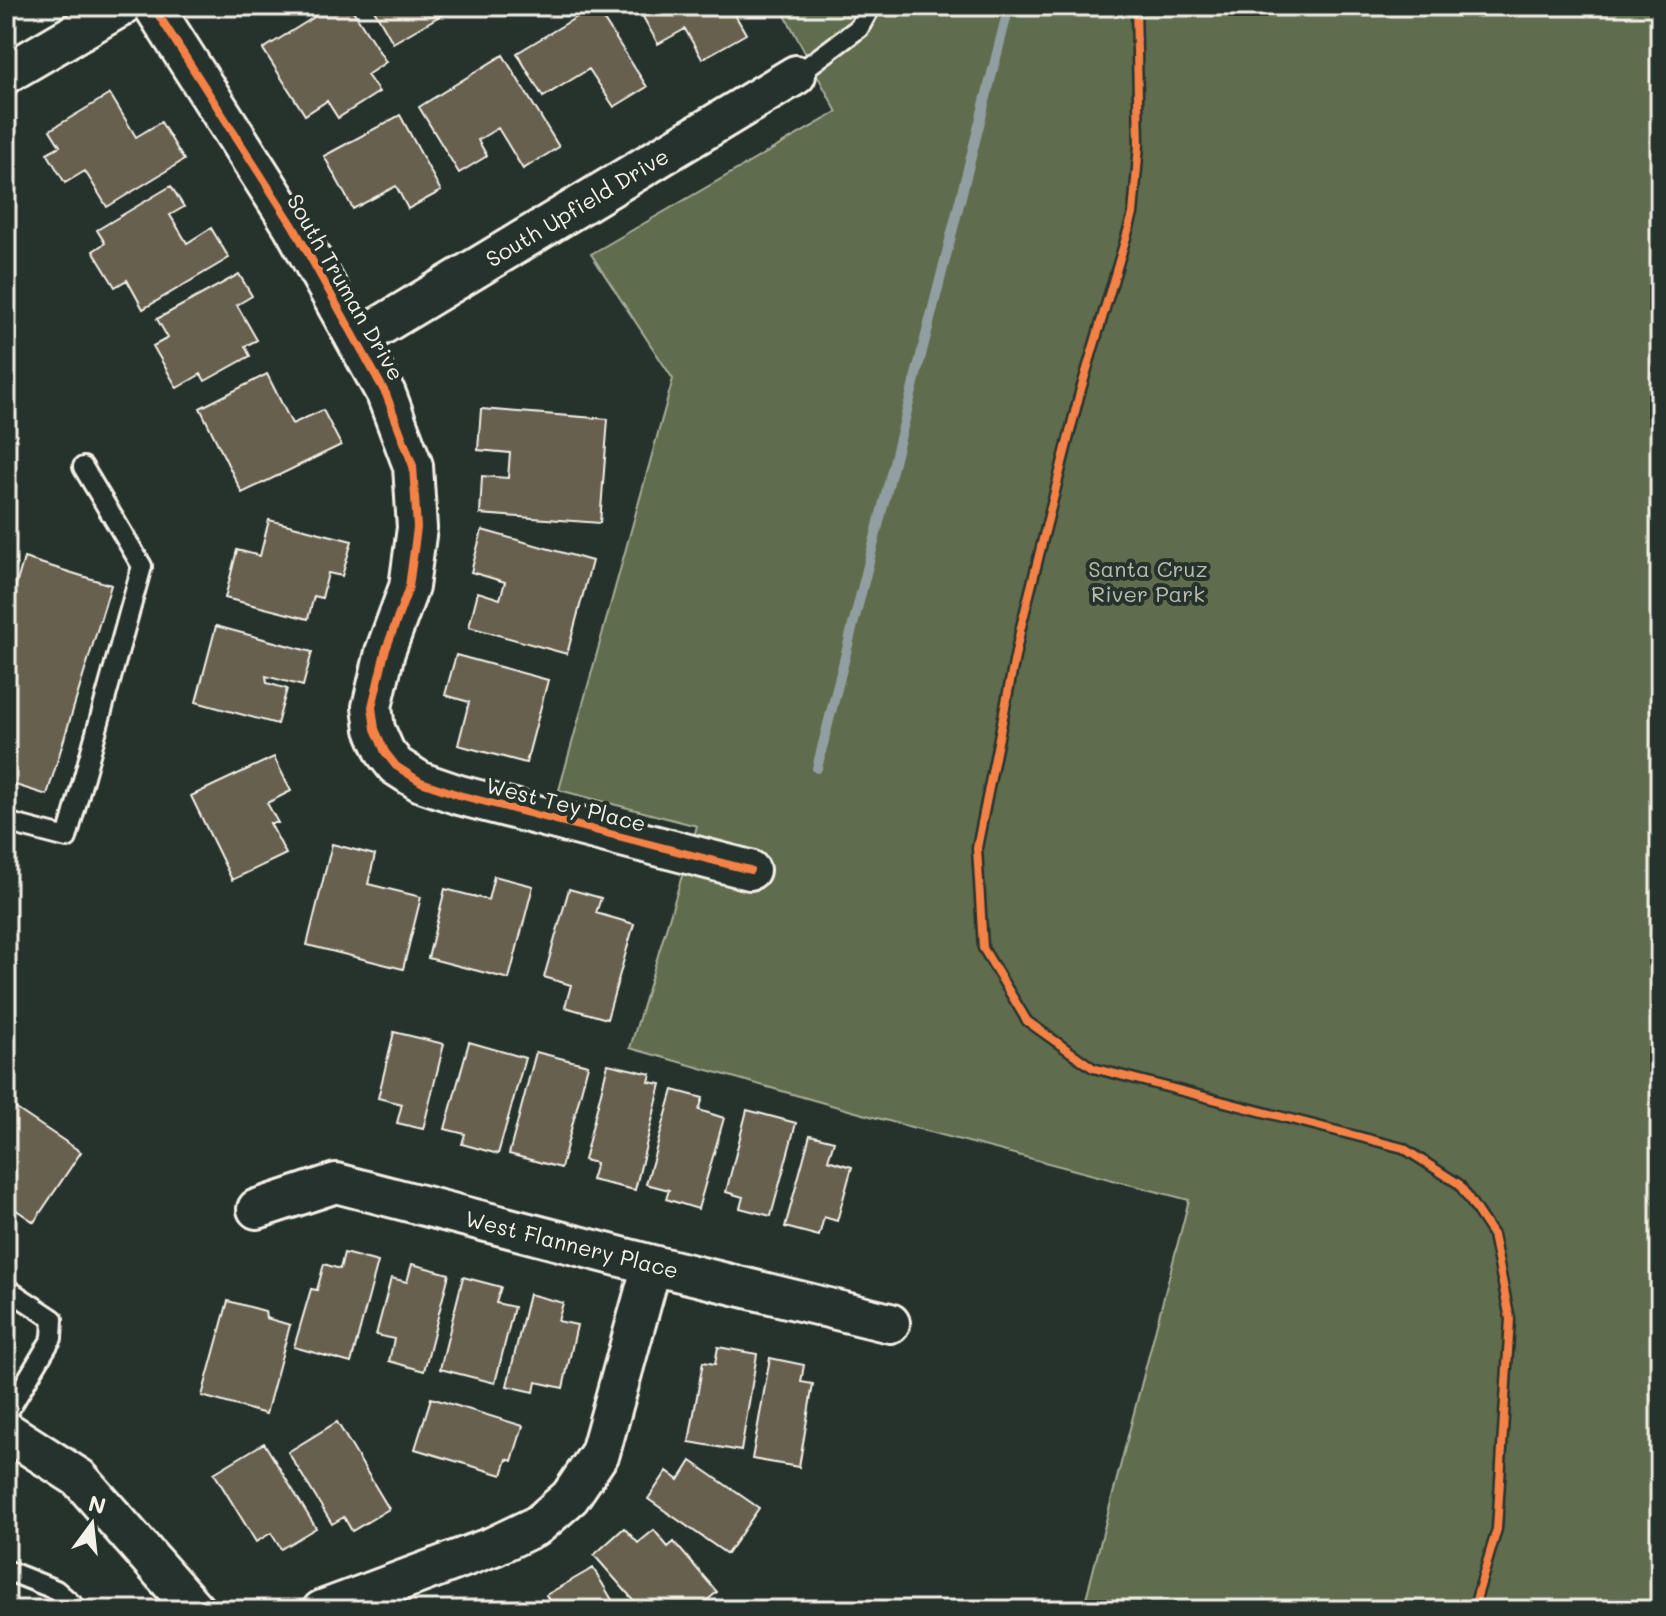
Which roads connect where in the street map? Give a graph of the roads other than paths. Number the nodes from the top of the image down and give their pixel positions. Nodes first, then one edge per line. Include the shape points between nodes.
1 (122, 6) edge
2 (153, 6) edge
3 (871, 6) edge
4 (6, 74) edge
5 (796, 75) joint
6 (357, 340) junction
7 (83, 467) dead end
8 (372, 760) joint
9 (6, 822) edge
10 (750, 870) dead end
11 (257, 1209) dead end
12 (652, 1265) junction
13 (6, 1288) edge
14 (890, 1323) dead end
15 (6, 1415) edge
16 (6, 1431) edge
17 (6, 1570) edge
18 (79, 1610) edge
19 (195, 1610) edge
20 (322, 1610) edge

1 - 4 street
2 - 6 street, South Truman Drive via 293,226
3 - 5 lane via 859,28
5 - 6 street, South Upfield Drive
6 - 8 street, South Truman Drive via 386,394 413,466 417,528 409,587 372,707
7 - 9 lane via 142,566 67,838
8 - 10 street, West Tey Place via 459,795
11 - 12 street, West Flannery Place via 336,1183
12 - 14 street, West Flannery Place
12 - 20 street via 600,1453 570,1497 538,1525 505,1541
13 - 15 lane via 53,1319 52,1338
16 - 19 street via 79,1478
17 - 18 lane via 56,1590

